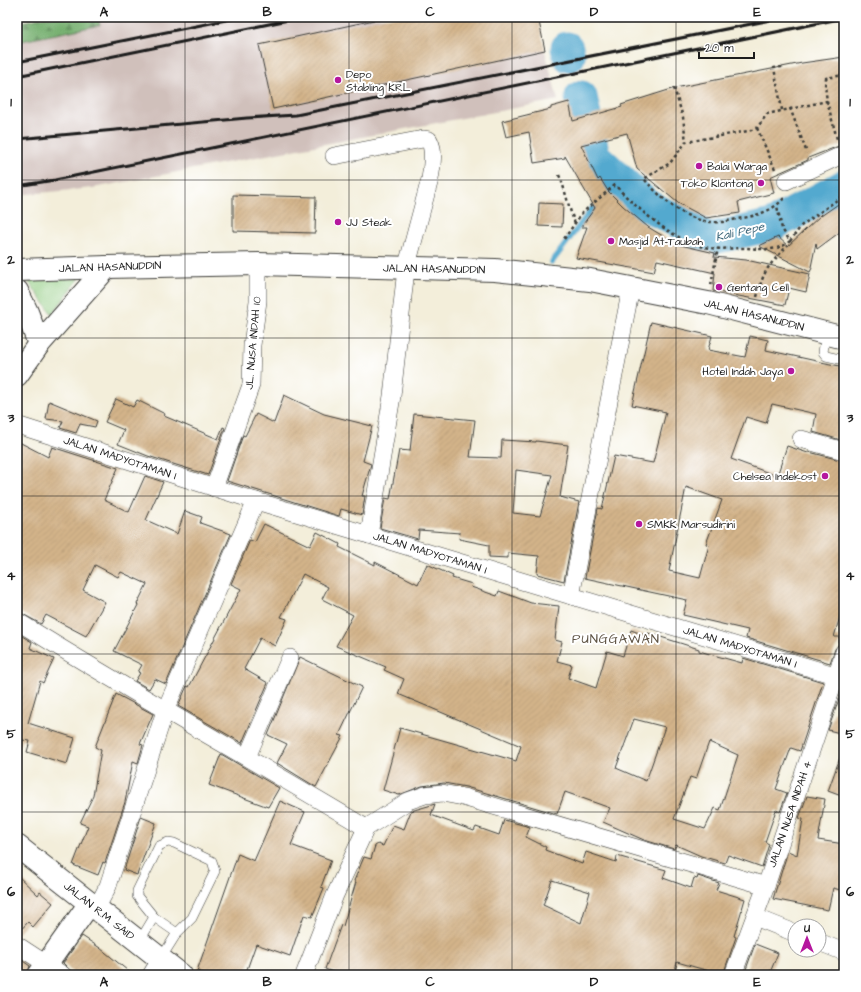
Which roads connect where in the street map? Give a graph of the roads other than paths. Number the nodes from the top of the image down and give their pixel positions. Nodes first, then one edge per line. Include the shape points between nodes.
1 (844, 155) edge
2 (334, 156) dead end
3 (783, 182) road end
4 (258, 264) junction
5 (107, 267) junction
6 (406, 269) junction
7 (17, 270) edge
8 (631, 288) junction
9 (17, 290) edge
10 (835, 335) edge
11 (39, 344) junction
12 (844, 360) edge
13 (17, 375) edge
14 (17, 425) edge
15 (801, 439) dead end
16 (844, 451) edge
17 (214, 488) junction
18 (256, 501) junction
19 (369, 535) junction
20 (571, 596) junction
21 (17, 621) edge
22 (844, 652) edge
23 (290, 658) dead end
24 (840, 677) edge
25 (165, 711) junction
26 (247, 757) junction
27 (366, 828) junction
28 (17, 846) edge
29 (766, 886) junction
30 (93, 906) junction
31 (154, 917) junction
32 (755, 917) junction
33 (787, 930) edge
34 (177, 933) junction
35 (139, 942) junction
36 (17, 945) edge
37 (827, 945) edge
38 (844, 952) edge
39 (156, 967) edge
40 (50, 971) edge
41 (181, 975) edge
42 (304, 975) edge
43 (733, 975) edge

1 - 3 street
2 - 6 street via 429,140 432,156 430,178
4 - 5 main road, JALAN HASANUDDIN
4 - 6 main road, JALAN HASANUDDIN
4 - 17 street, JL. NUSA INDAH 10 via 258,301 252,345 251,385
5 - 7 main road, JALAN HASANUDDIN
5 - 11 main road
6 - 8 main road, JALAN HASANUDDIN via 495,270 590,280
6 - 19 street via 392,396
8 - 10 main road, JALAN HASANUDDIN
8 - 20 street
9 - 11 main road
10 - 12 lane via 823,352 826,356
11 - 13 main road
14 - 17 street, JALAN MADYOTAMAN I
15 - 16 street
17 - 18 street, JALAN MADYOTAMAN I
18 - 19 street, JALAN MADYOTAMAN I
18 - 25 street
19 - 20 street, JALAN MADYOTAMAN I
20 - 24 street, JALAN MADYOTAMAN I
21 - 25 street
22 - 24 street, JALAN NUSA INDAH 4
23 - 26 street
24 - 29 street, JALAN NUSA INDAH 4
25 - 26 street
25 - 30 street via 108,886
26 - 27 street
27 - 29 street via 408,801 442,793
27 - 42 street via 335,895
28 - 30 main road, JALAN R.M. SAID
29 - 32 street, JALAN NUSA INDAH 4
30 - 35 main road, JALAN R.M. SAID
30 - 40 main road
31 - 34 lane
31 - 34 lane via 139,900 137,891 159,846 168,842 174,843 212,861 215,871 202,900 192,918
31 - 35 lane
32 - 33 street
32 - 43 street, JALAN NUSA INDAH 4
34 - 39 lane
35 - 39 main road, JALAN R.M. SAID
36 - 40 street
37 - 38 street
39 - 41 main road, JALAN R.M. SAID

